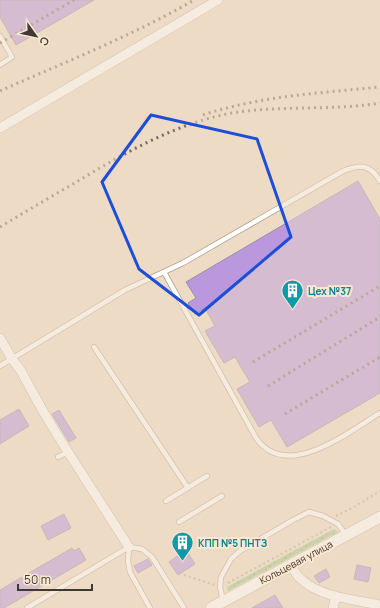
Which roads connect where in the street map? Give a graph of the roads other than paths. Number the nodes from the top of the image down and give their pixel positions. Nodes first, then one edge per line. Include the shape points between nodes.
1 (218, 0) edge
2 (0, 36) edge
3 (0, 65) edge
4 (0, 128) edge
5 (380, 181) edge
6 (164, 272) junction
7 (0, 338) edge
8 (94, 347) dead end
9 (12, 359) junction
10 (0, 366) edge
11 (380, 413) edge
12 (68, 452) junction
13 (58, 457) dead end
14 (208, 476) dead end
15 (188, 488) junction
16 (222, 496) dead end
17 (166, 501) dead end
18 (380, 517) edge
19 (179, 522) dead end
20 (346, 535) junction
21 (129, 548) junction
22 (291, 565) junction
23 (336, 596) junction
24 (223, 601) junction
25 (380, 605) edge
26 (27, 608) edge
27 (150, 608) edge
28 (184, 608) edge
29 (211, 608) edge
30 (333, 608) edge

1 - 4 street
2 - 3 lane via 12,57
5 - 6 lane via 367,167 359,166 343,171
6 - 9 lane via 125,290
6 - 11 lane via 256,438 269,451 292,456 318,449
7 - 9 street
8 - 15 lane
9 - 10 lane
9 - 12 street
12 - 13 lane
12 - 21 street
14 - 15 lane
15 - 17 lane
16 - 19 lane
18 - 20 street, Кольцевая улица
20 - 22 street, Кольцевая улица
20 - 24 lane via 338,524 309,512 293,520 231,559 221,577
21 - 26 lane
21 - 27 lane via 129,568
21 - 28 lane via 148,552
22 - 23 street via 297,575 311,587
22 - 24 street, Кольцевая улица
23 - 25 street
23 - 30 street
24 - 29 street, Кольцевая улица

